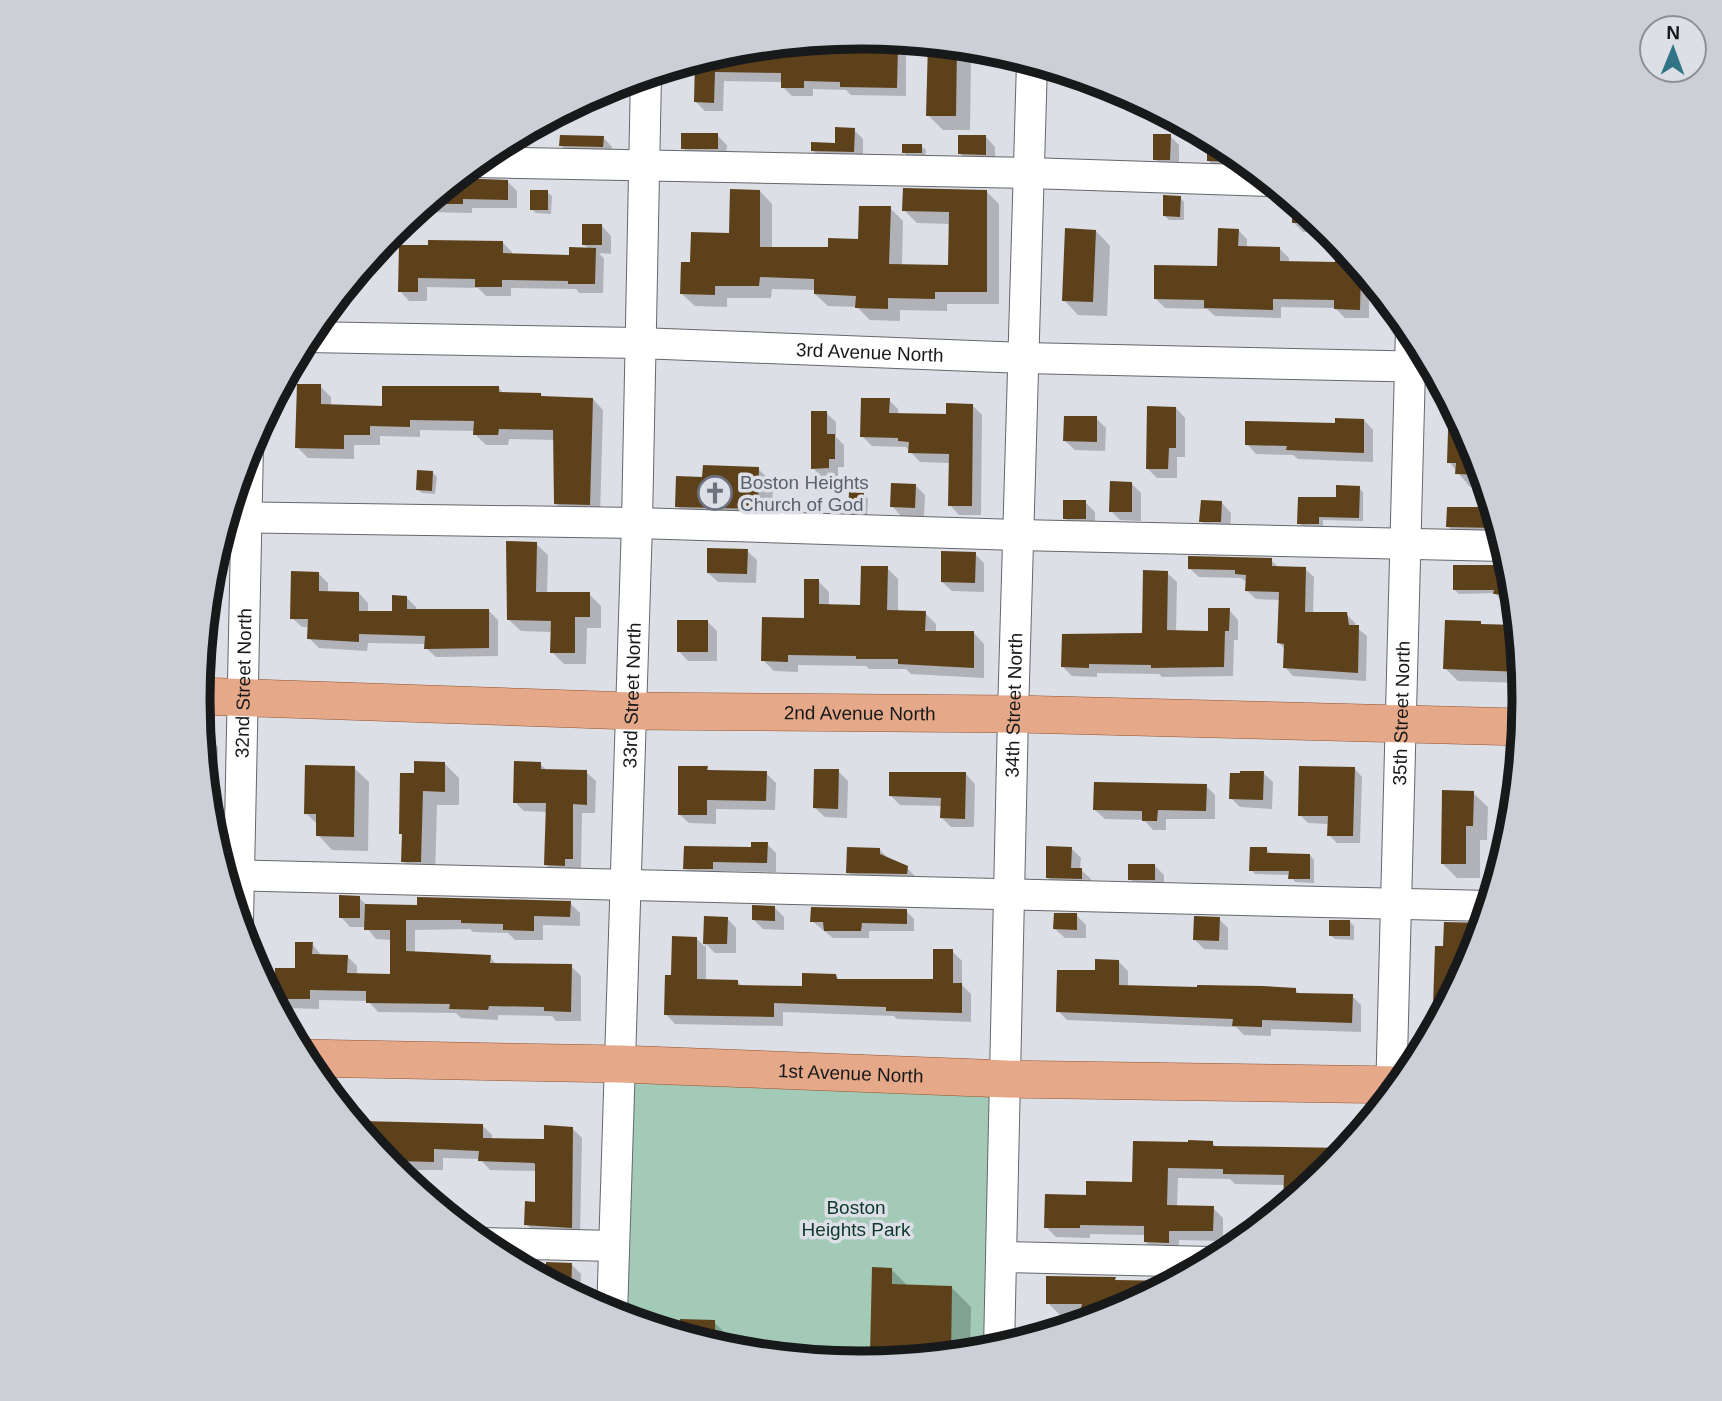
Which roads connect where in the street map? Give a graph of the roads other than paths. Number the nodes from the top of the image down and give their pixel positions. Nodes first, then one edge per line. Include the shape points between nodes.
1 (1032, 72) edge
2 (646, 86) edge
3 (494, 162) edge
4 (644, 165) junction
5 (1029, 173) junction
6 (1253, 180) edge
7 (320, 337) edge
8 (639, 343) junction
9 (1023, 358) junction
10 (1421, 367) edge
11 (1421, 368) edge
12 (236, 518) edge
13 (636, 523) junction
14 (1018, 535) junction
15 (1406, 544) junction
16 (1493, 546) edge
17 (209, 696) edge
18 (243, 697) junction
19 (631, 711) junction
20 (1013, 714) junction
21 (1401, 723) junction
22 (1511, 727) edge
23 (232, 867) edge
24 (234, 875) edge
25 (625, 884) junction
26 (1010, 894) junction
27 (1396, 904) junction
28 (1479, 906) edge
29 (317, 1058) edge
30 (620, 1064) junction
31 (1394, 1074) edge
32 (1007, 1079) junction
33 (1384, 1089) edge
34 (501, 1243) edge
35 (614, 1246) junction
36 (1002, 1257) junction
37 (1192, 1262) edge
38 (612, 1302) edge
39 (999, 1337) edge

1 - 5 street, 34th Street North
2 - 4 street, 33rd Street North
3 - 4 street
4 - 5 street
4 - 8 street, 33rd Street North
5 - 6 street
5 - 9 street, 34th Street North
7 - 8 street, 3rd Avenue North
8 - 9 street, 3rd Avenue North
8 - 13 street, 33rd Street North
9 - 10 street, 3rd Avenue North
9 - 14 street, 34th Street North
11 - 15 street, 35th Street North
12 - 13 street
12 - 18 street, 32nd Street North
13 - 14 street
13 - 19 street, 33rd Street North
14 - 15 street
14 - 20 street, 34th Street North
15 - 16 street
15 - 21 street, 35th Street North
17 - 18 main road, 2nd Avenue North
18 - 19 main road, 2nd Avenue North
18 - 23 street, 32nd Street North
19 - 20 main road, 2nd Avenue North
19 - 25 street, 33rd Street North
20 - 21 main road, 2nd Avenue North
20 - 26 street, 34th Street North
21 - 22 main road, 2nd Avenue North
21 - 27 street, 35th Street North
24 - 25 street
25 - 26 street
25 - 30 street, 33rd Street North
26 - 27 street
26 - 32 street, 34th Street North
27 - 28 street
27 - 31 street, 35th Street North
29 - 30 main road, 1st Avenue North
30 - 32 main road, 1st Avenue North
30 - 35 street, 33rd Street North
32 - 33 main road, 1st Avenue North
32 - 36 street, 34th Street North
34 - 35 street
35 - 38 street, 33rd Street North
36 - 37 street
36 - 39 street, 34th Street North

